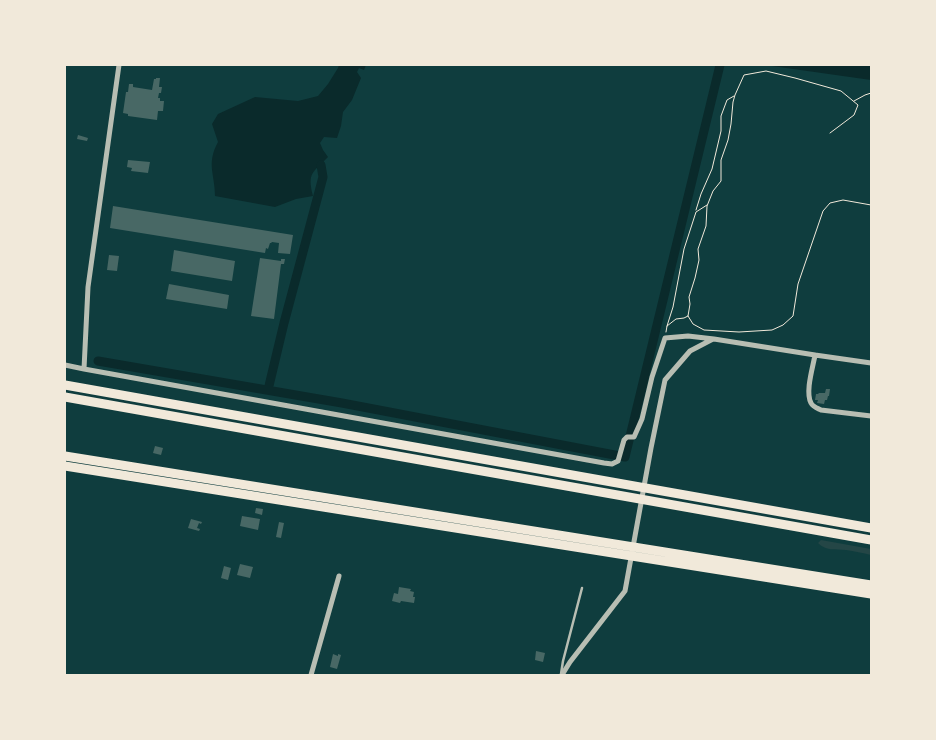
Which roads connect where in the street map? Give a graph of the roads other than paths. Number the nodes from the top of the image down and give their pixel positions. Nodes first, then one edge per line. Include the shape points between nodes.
1 (119, 65) edge
2 (714, 338) junction
3 (815, 355) junction
4 (871, 363) edge
5 (65, 366) edge
6 (84, 369) junction
7 (65, 385) edge
8 (65, 397) edge
9 (871, 416) edge
10 (65, 456) edge
11 (65, 466) edge
12 (871, 528) edge
13 (871, 540) edge
14 (339, 576) dead end
15 (871, 585) edge
16 (582, 588) dead end
17 (871, 594) edge
18 (311, 675) edge
19 (561, 675) edge

1 - 6 street via 88,287
2 - 3 street
2 - 6 street via 665,338 642,419 634,437 624,440 618,461 612,464
2 - 19 street via 690,351 665,380 625,591
3 - 4 street
3 - 9 street via 808,395 814,406 821,410
5 - 6 street
7 - 12 highway
8 - 13 highway
10 - 15 highway
11 - 17 highway
14 - 18 street
16 - 19 lane

